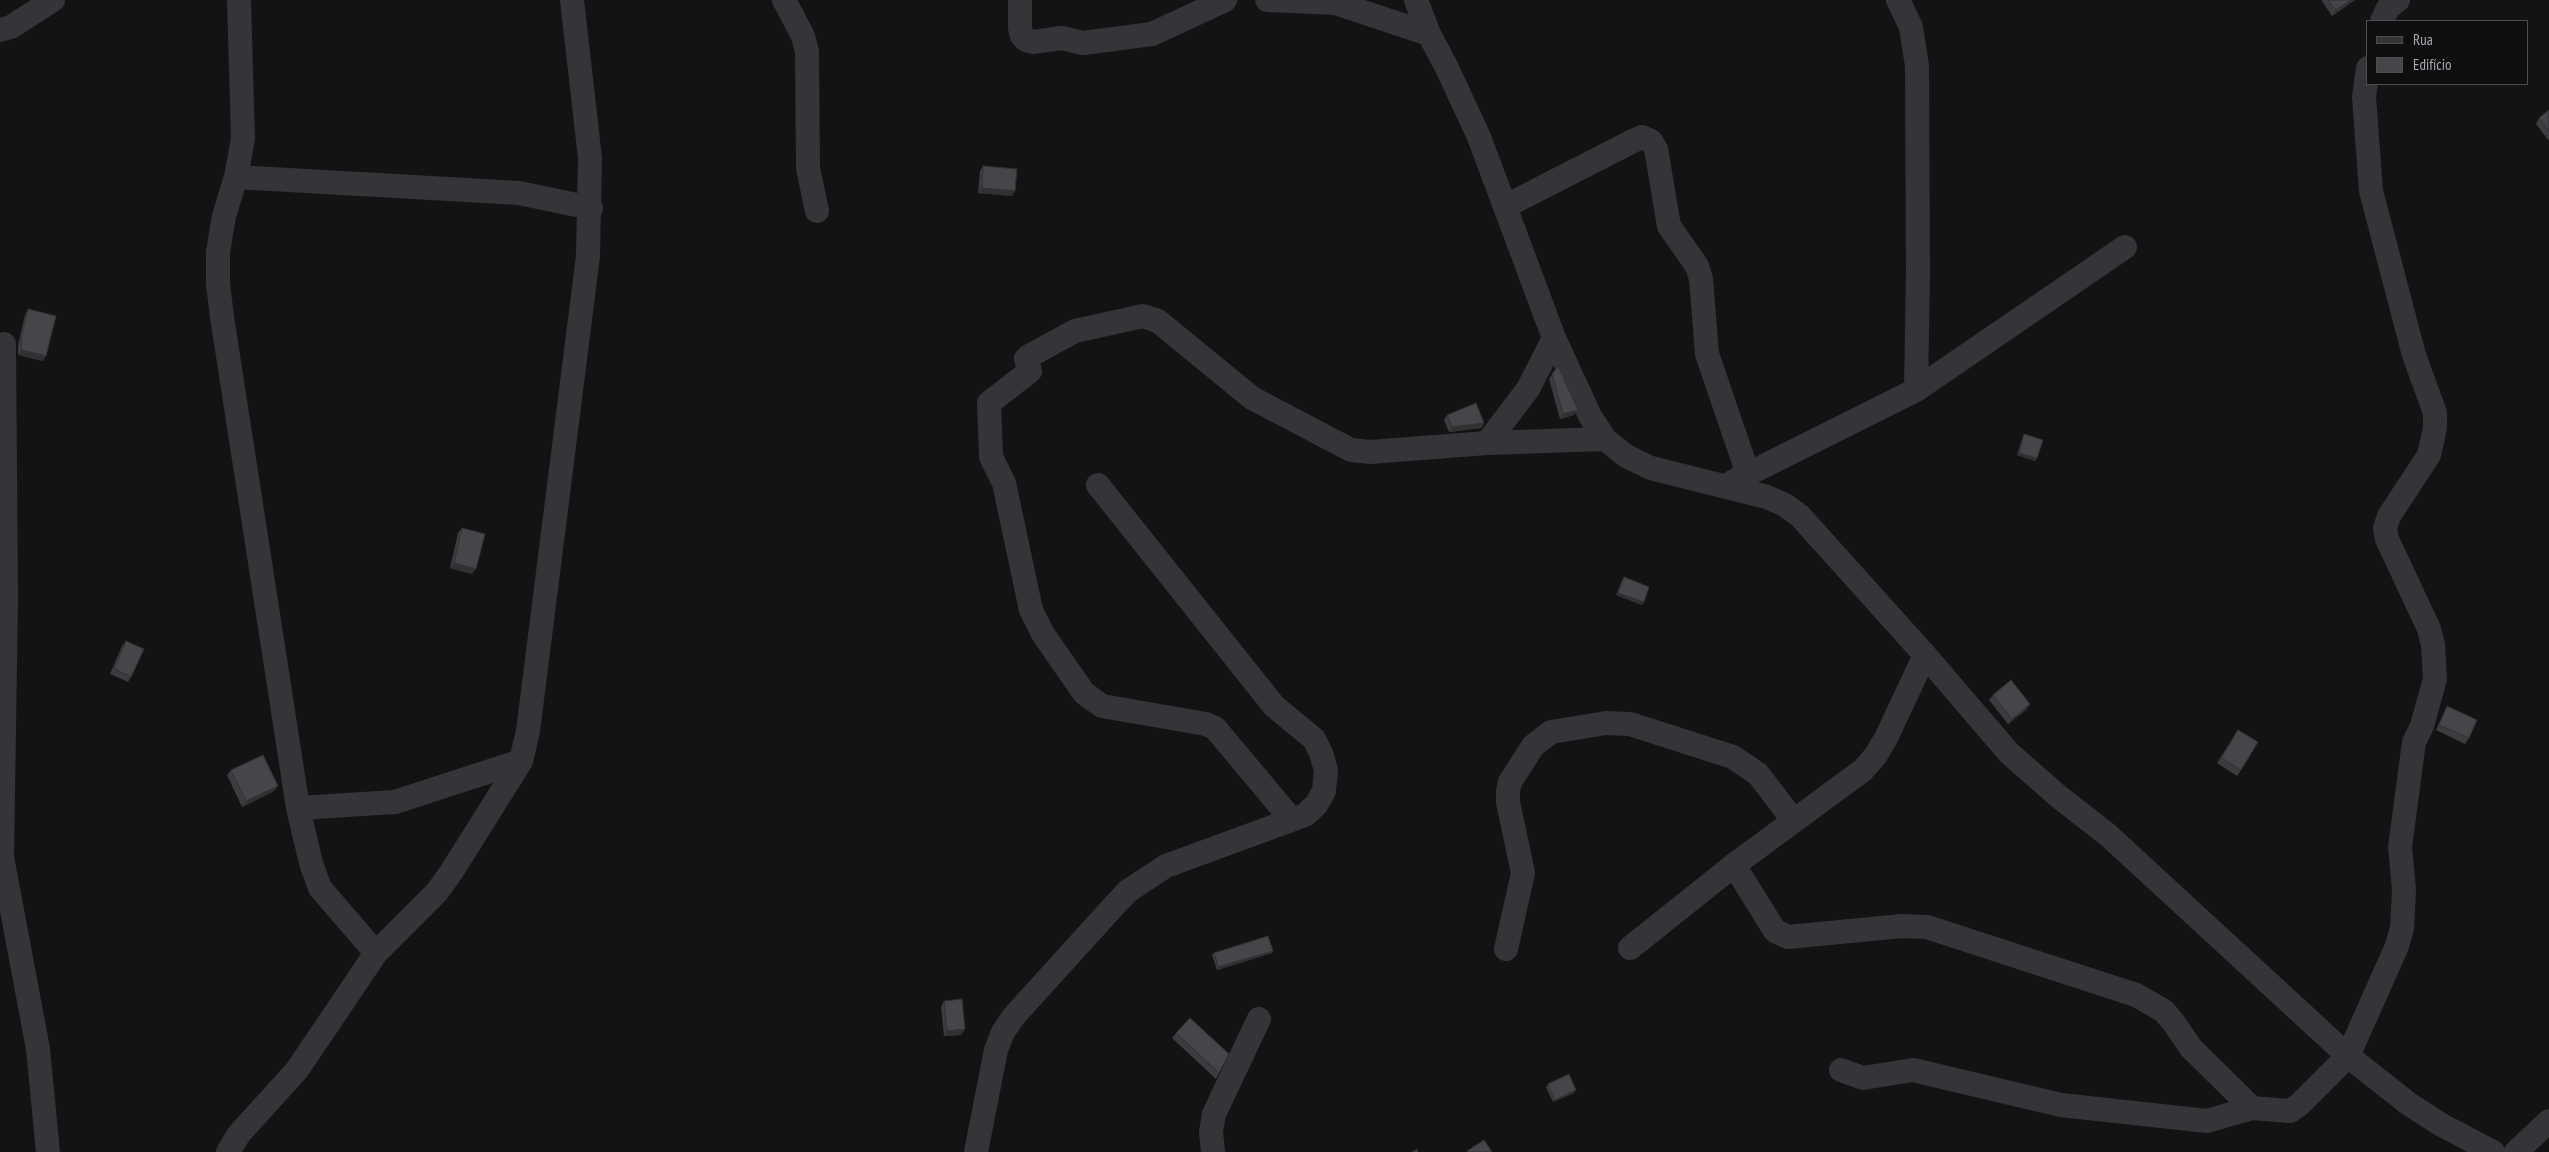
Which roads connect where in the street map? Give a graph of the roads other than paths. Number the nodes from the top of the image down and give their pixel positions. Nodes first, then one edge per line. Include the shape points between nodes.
1 (53, 0) edge
2 (239, 0) edge
3 (572, 0) edge
4 (784, 0) edge
5 (1020, 0) edge
6 (1225, 0) edge
7 (1267, 0) edge
8 (1416, 0) edge
9 (1898, 0) edge
10 (2398, 0) edge
11 (2382, 20) edge
12 (0, 30) edge
13 (1429, 34) junction
14 (2366, 82) edge
15 (236, 176) junction
16 (1506, 206) junction
17 (591, 208) junction
18 (817, 211) dead end
19 (2125, 247) dead end
20 (1554, 338) junction
21 (4, 344) dead end
22 (1916, 390) junction
23 (1605, 439) junction
24 (1486, 443) junction
25 (1748, 474) junction
26 (1098, 485) dead end
27 (1724, 487) junction
28 (2, 546) edge
29 (1925, 655) junction
30 (521, 761) junction
31 (298, 808) junction
32 (1292, 820) junction
33 (1794, 821) junction
34 (1734, 865) junction
35 (1630, 948) dead end
36 (1506, 949) dead end
37 (376, 953) junction
38 (1259, 1020) dead end
39 (2348, 1056) junction
40 (1841, 1070) dead end
41 (2252, 1108) junction
42 (2549, 1121) edge
43 (48, 1152) edge
44 (228, 1152) edge
45 (976, 1152) edge
46 (1213, 1152) edge
47 (2493, 1152) edge
48 (2516, 1152) edge

1 - 12 street
2 - 15 street via 243,139
3 - 17 street via 590,158
4 - 18 street via 803,36 807,52 808,168
5 - 6 street via 1020,28 1026,40 1062,38 1083,44 1152,34
7 - 13 street via 1336,3
8 - 13 street
9 - 22 street via 1911,27 1917,74
10 - 11 street via 2388,8
13 - 16 street via 1462,98
14 - 39 street via 2364,97 2371,191 2414,355 2435,413 2436,428 2428,455 2389,516 2385,528 2387,539 2429,629 2434,652 2434,679 2422,726 2414,742 2400,847 2404,890 2402,928
15 - 17 street via 519,193
15 - 31 street via 224,216 218,252 218,284
16 - 20 street
16 - 25 street via 1633,141 1642,137 1651,141 1656,149 1669,226 1697,266 1701,279 1706,354
17 - 30 street via 585,284 528,731
19 - 22 street
20 - 23 street via 1590,416
20 - 24 street via 1528,389
21 - 28 street
22 - 25 street
23 - 24 street
23 - 27 street via 1626,456 1651,468
24 - 32 street via 1370,452 1343,448 1252,398 1158,321 1143,316 1075,331 1029,356 1026,360 1030,371 988,403 991,457 1004,483 1031,610 1043,634 1084,693 1102,706 1216,728
25 - 27 street
26 - 32 street via 1274,706 1314,740 1322,753 1326,770 1324,791 1305,815
27 - 29 street via 1767,496 1800,516
28 - 43 street via 6,599 2,857 38,1049
29 - 33 street via 1876,756 1863,770
29 - 39 street via 2009,753 2108,835
30 - 31 street via 395,802
30 - 37 street via 437,892
31 - 37 street via 320,888
32 - 45 street via 1166,866 1128,891 1003,1032 996,1050
33 - 34 street
33 - 36 street via 1758,774 1733,757 1630,724 1606,723 1551,732 1533,746 1510,782 1508,791 1523,873
34 - 35 street
34 - 41 street via 1775,931 1788,937 1902,926 1928,927 2136,995 2164,1011 2191,1048
37 - 44 street via 297,1070 239,1134
38 - 46 street via 1214,1114 1211,1132
39 - 41 street via 2299,1106 2290,1110
39 - 47 street via 2409,1104
40 - 41 street via 1863,1078 1913,1070 2061,1105 2207,1121
42 - 48 street

